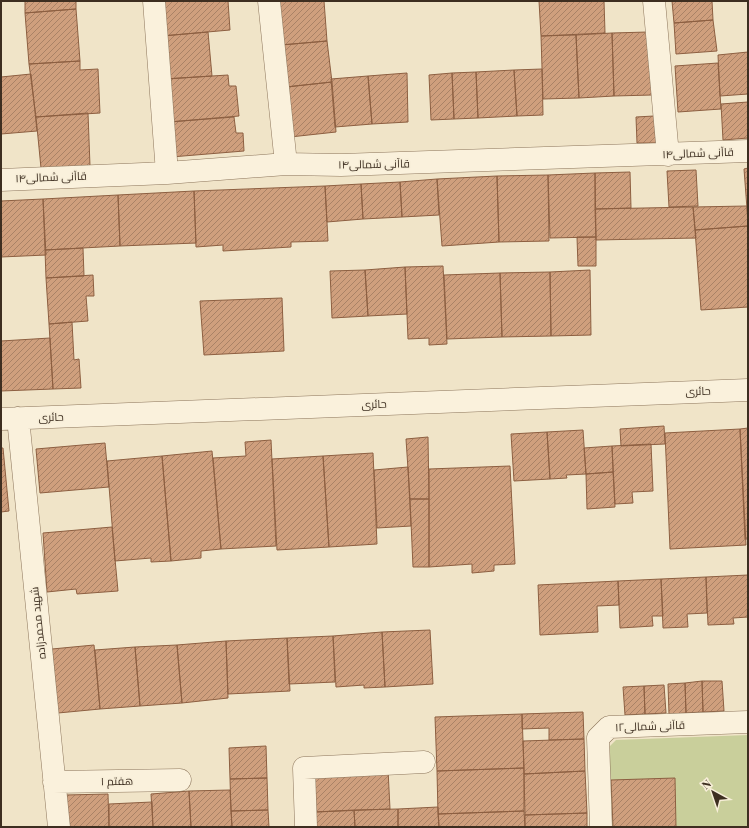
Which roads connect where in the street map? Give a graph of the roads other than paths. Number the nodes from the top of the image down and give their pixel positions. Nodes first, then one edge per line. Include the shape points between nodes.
1 (154, 1) edge
2 (269, 1) edge
3 (654, 1) edge
4 (748, 151) edge
5 (668, 155) junction
6 (286, 164) junction
7 (167, 172) junction
8 (1, 180) edge
9 (748, 390) edge
10 (9, 419) edge
11 (748, 722) edge
12 (424, 762) dead end
13 (180, 780) dead end
14 (54, 782) junction
15 (59, 827) edge
16 (306, 827) edge
17 (601, 827) edge

1 - 7 street
2 - 6 street
3 - 5 street
4 - 5 street, قاآنی شمالی۱۴
5 - 6 street, قاآنی شمالی۱۴ via 342,165
6 - 7 street, قاآنی شمالی۱۴
7 - 8 street, قاآنی شمالی۱۴
9 - 10 street, حائری
10 - 14 street, شهید محمدزاده
11 - 17 street, قاآنی شمالی۱۲ via 610,727 598,738
12 - 16 street via 304,768
13 - 14 street, هفتم ۱
14 - 15 street, شهید محمدزاده

